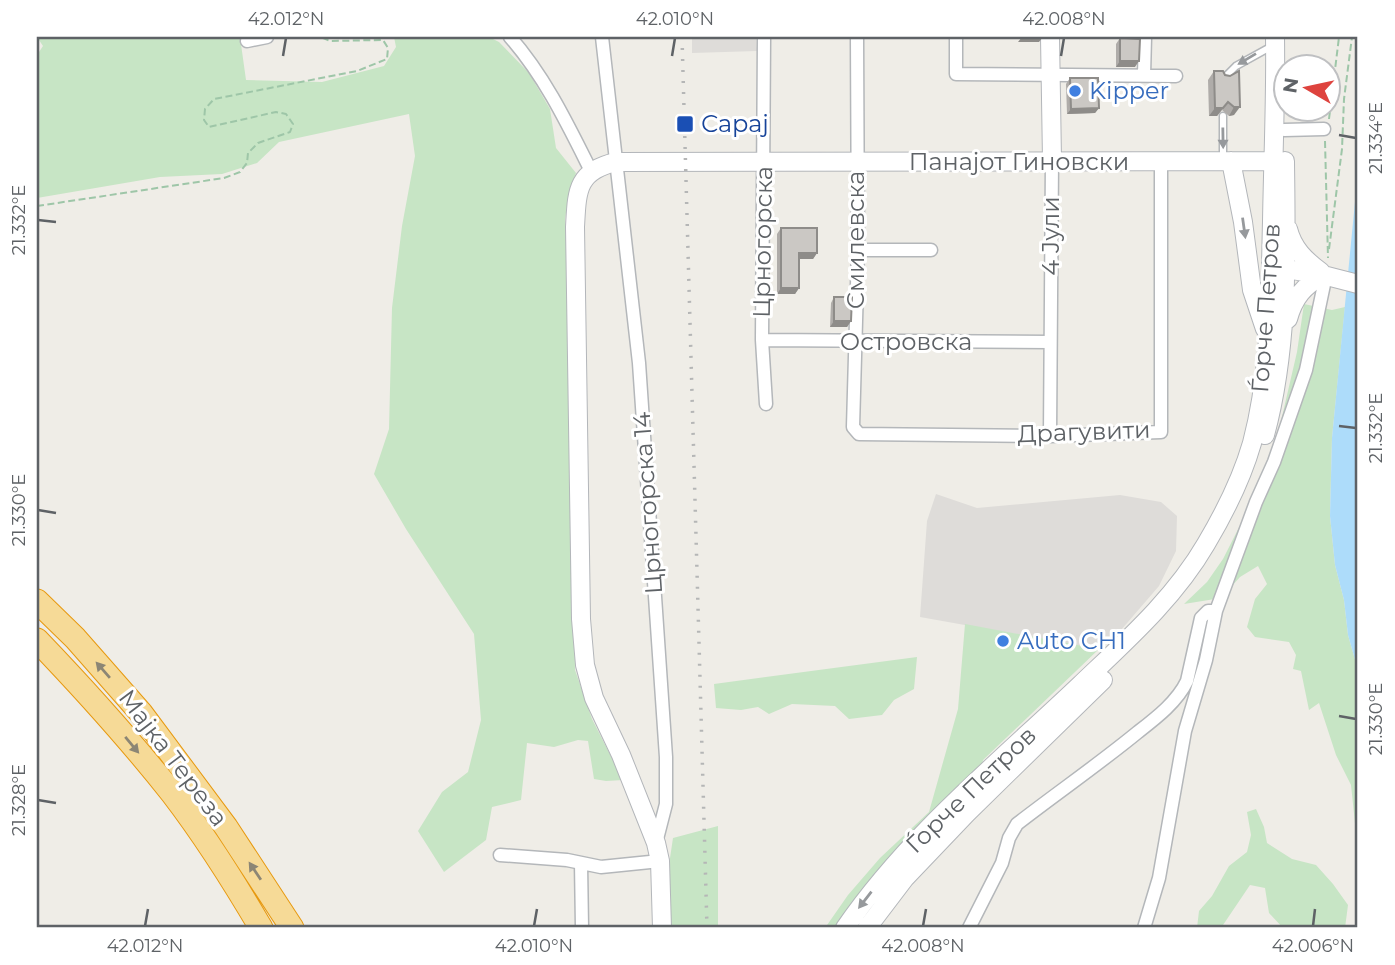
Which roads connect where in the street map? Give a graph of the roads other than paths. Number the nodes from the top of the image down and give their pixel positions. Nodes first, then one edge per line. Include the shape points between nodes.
1 (267, 37) edge
2 (510, 37) edge
3 (602, 37) edge
4 (764, 37) edge
5 (857, 37) edge
6 (956, 37) edge
7 (1050, 37) edge
8 (1145, 37) edge
9 (1279, 39) edge
10 (247, 41) dead end
11 (1051, 74) junction
12 (1144, 75) junction
13 (1176, 76) dead end
14 (1223, 79) edge
15 (1223, 116) edge
16 (1324, 129) road end
17 (1284, 130) junction
18 (1052, 160) junction
19 (765, 161) junction
20 (1227, 161) junction
21 (1279, 161) junction
22 (616, 162) junction
23 (856, 162) junction
24 (1161, 162) junction
25 (591, 171) junction
26 (1285, 216) junction
27 (858, 250) junction
28 (931, 250) dead end
29 (1277, 267) junction
30 (1328, 276) junction
31 (1358, 284) edge
32 (1275, 338) junction
33 (762, 340) junction
34 (856, 342) junction
35 (1050, 342) junction
36 (766, 404) dead end
37 (865, 434) joint
38 (1050, 436) junction
39 (37, 601) edge
40 (1216, 611) junction
41 (37, 640) edge
42 (656, 843) junction
43 (500, 855) dead end
44 (660, 861) junction
45 (581, 863) junction
46 (261, 928) edge
47 (292, 928) edge
48 (582, 928) edge
49 (662, 928) edge
50 (845, 928) edge
51 (867, 928) edge
52 (969, 928) edge
53 (1144, 928) edge

1 - 10 street
2 - 25 street via 559,105
3 - 22 street, Црногорска 14
4 - 19 street, Црногорска
5 - 23 street, Смилевска
6 - 11 street via 956,74
7 - 11 main road, 4 Јули
8 - 12 street
9 -> 14 lane
9 - 17 main road, Ѓорче Петров
9 - 21 main road, Ѓорче Петров
11 - 12 street
11 - 18 main road, 4 Јули
12 - 13 street
15 -> 20 lane
16 - 17 street
17 - 21 main road, Ѓорче Петров
18 - 23 main road, Панајот Гиновски
18 - 24 main road, Панајот Гиновски
18 - 35 street, 4 Јули
19 - 22 main road, Панајот Гиновски
19 - 23 main road, Панајот Гиновски
19 - 33 street, Црногорска
20 - 21 main road, Панајот Гиновски
20 - 24 main road, Панајот Гиновски
20 -> 32 main road via 1243,222 1252,290
21 - 26 main road, Ѓорче Петров
21 - 29 main road, Ѓорче Петров
22 - 25 main road, Панајот Гиновски
22 - 42 street, Црногорска 14 via 639,363 666,757 666,804
23 - 27 street, Смилевска
24 - 38 street, Драгувити via 1161,432
25 - 42 main road via 582,181 575,228 585,665 594,698
26 - 29 main road, Ѓорче Петров
26 - 30 main road via 1292,242 1310,264
27 - 28 street
27 - 34 street, Смилевска
29 - 30 main road
29 - 32 main road, Ѓорче Петров
30 - 31 main road
30 - 32 main road via 1302,289
30 - 40 street via 1306,370
32 -> 50 main road, Ѓорче Петров via 1239,481 1183,578 1133,634 937,820 887,873
32 - 51 main road, Ѓорче Петров via 1271,412 1257,461 1241,502 1208,561 1160,622 967,813 905,878
33 - 34 street, Островска
33 - 36 street, Црногорска
34 - 35 street, Островска
34 - 37 street, Смилевска via 853,427
35 - 38 street, 4 Јули
37 - 38 street, Драгувити
47 -> 39 highway, Мајка Тереза via 226,827 141,713
40 - 52 street via 1201,618 1182,691 1113,752 1017,824 1003,863
40 - 53 street via 1185,731
41 -> 46 highway, Мајка Тереза via 173,795
42 - 44 main road
43 - 45 street
44 - 45 street via 601,867
44 - 49 main road
45 - 48 street

